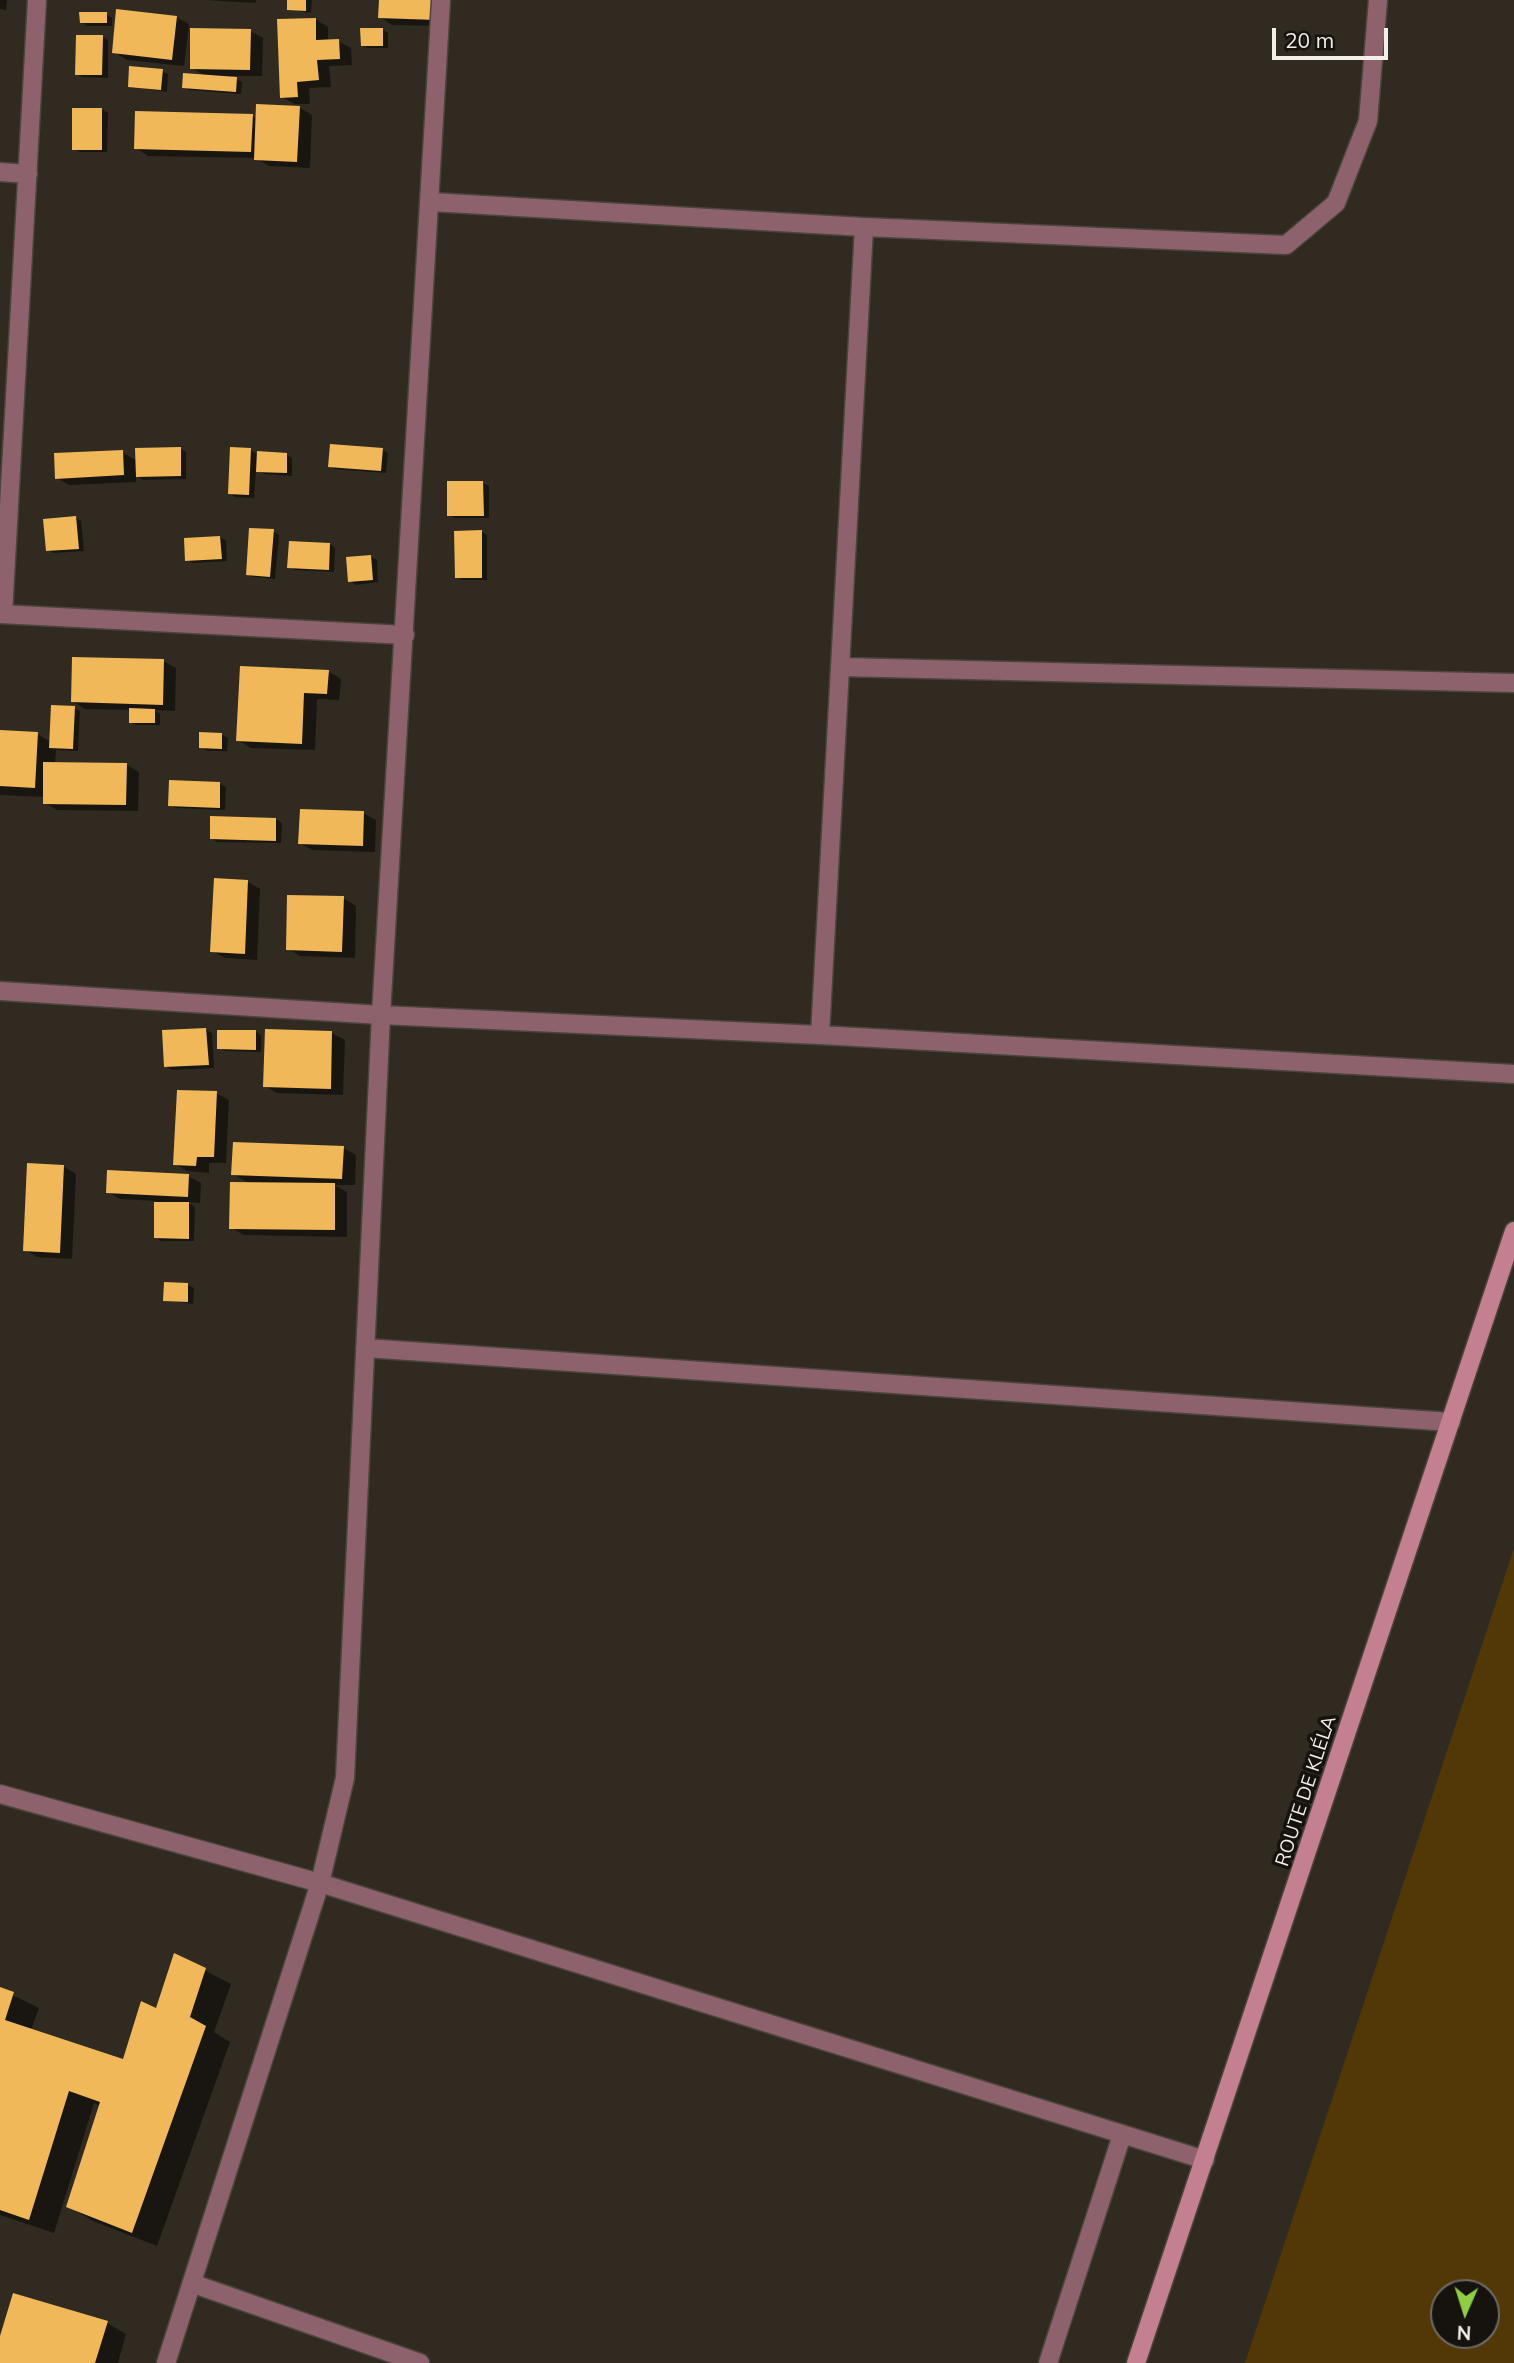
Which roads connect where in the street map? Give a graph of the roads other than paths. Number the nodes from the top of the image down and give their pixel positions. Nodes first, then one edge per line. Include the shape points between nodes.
1 (37, 0) edge
2 (442, 0) edge
3 (1378, 0) edge
4 (0, 172) edge
5 (28, 174) junction
6 (431, 202) junction
7 (864, 227) junction
8 (2, 614) edge
9 (405, 635) junction
10 (840, 667) junction
11 (1514, 683) edge
12 (0, 990) edge
13 (381, 1015) junction
14 (820, 1035) junction
15 (1514, 1074) edge
16 (1514, 1231) edge
17 (365, 1348) junction
18 (1451, 1422) junction
19 (0, 1794) edge
20 (320, 1883) junction
21 (1122, 2135) junction
22 (1205, 2160) junction
23 (194, 2284) junction
24 (166, 2363) edge
25 (420, 2363) edge
26 (1048, 2363) edge
27 (1136, 2363) edge

1 - 5 street
2 - 6 street
3 - 7 street via 1364,133 1336,202 1286,245
4 - 5 street
5 - 8 street
6 - 7 street
6 - 9 street
7 - 10 street
8 - 9 street
9 - 13 street
10 - 11 street
10 - 14 street
12 - 13 street
13 - 14 street
13 - 17 street
14 - 15 street
16 - 18 main road, ROUTE DE KLÉLA
17 - 18 street
17 - 20 street via 345,1779
18 - 22 main road, ROUTE DE KLÉLA
19 - 20 street
20 - 21 street
20 - 23 street
21 - 22 street
21 - 26 street
22 - 27 main road, ROUTE DE KLÉLA
23 - 24 street
23 - 25 street

